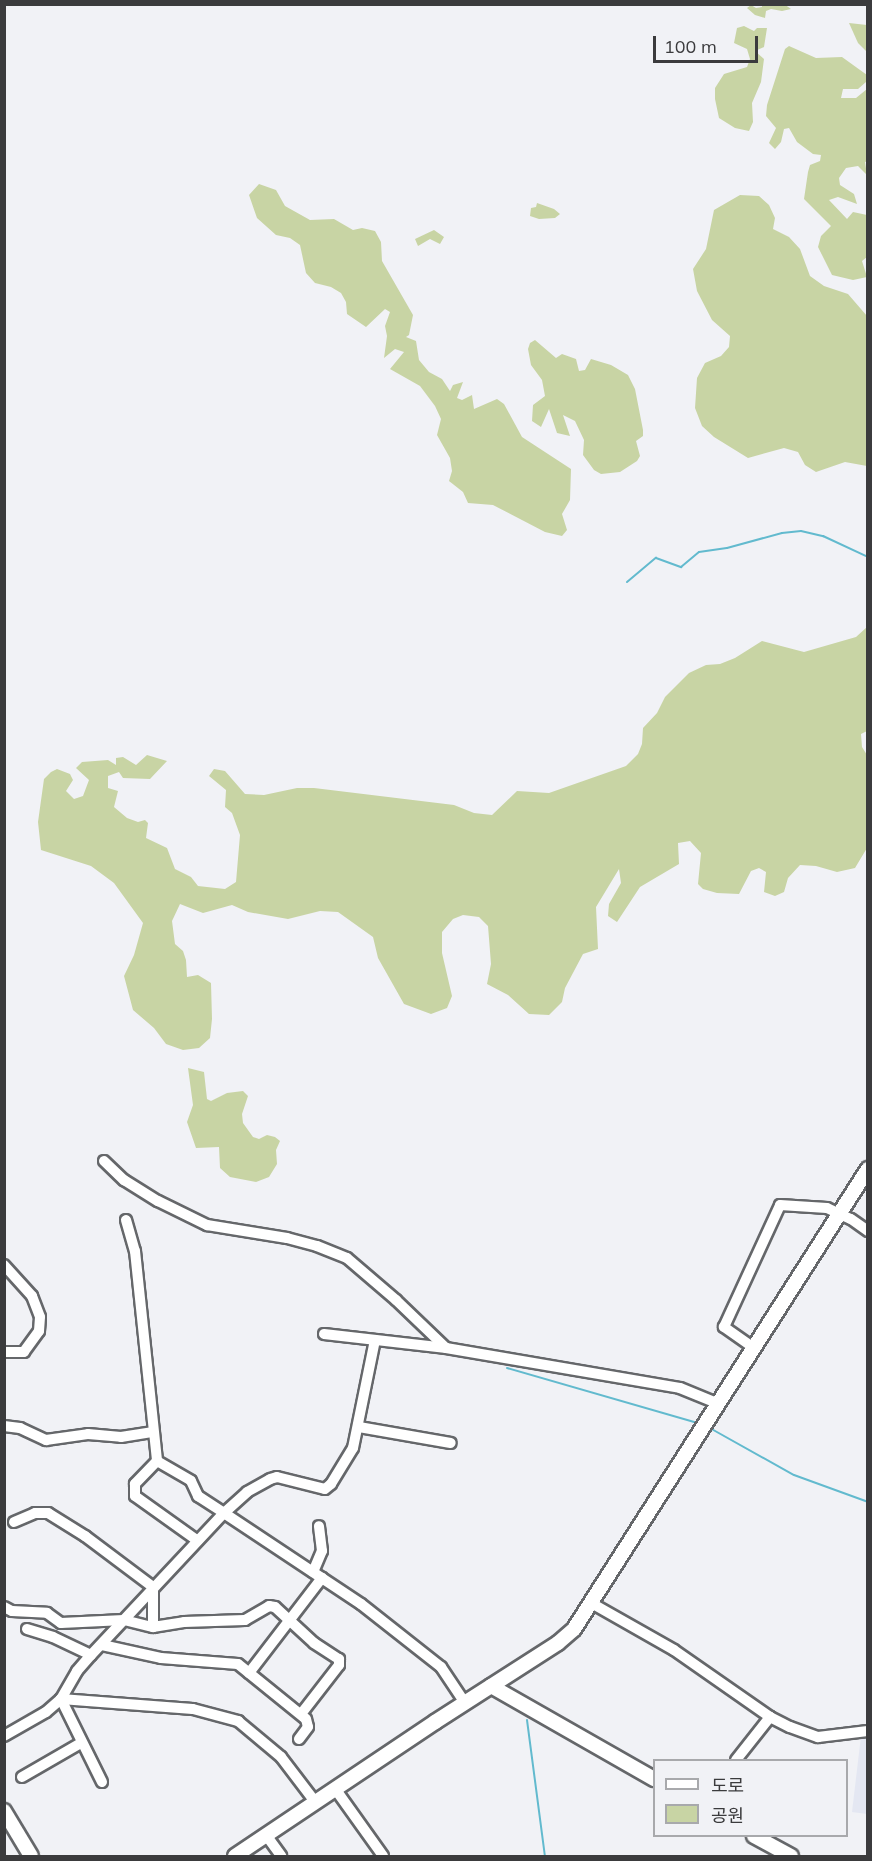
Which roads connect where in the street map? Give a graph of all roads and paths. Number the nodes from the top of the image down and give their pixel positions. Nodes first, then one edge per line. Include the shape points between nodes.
1 (104, 1161) dead end
2 (867, 1169) edge
3 (838, 1212) junction
4 (126, 1220) dead end
5 (867, 1231) edge
6 (4, 1265) edge
7 (324, 1334) dead end
8 (375, 1340) junction
9 (446, 1348) junction
10 (754, 1348) junction
11 (4, 1352) edge
12 (719, 1404) junction
13 (4, 1426) edge
14 (359, 1427) junction
15 (152, 1432) junction
16 (451, 1443) dead end
17 (157, 1461) junction
18 (224, 1513) junction
19 (14, 1522) dead end
20 (319, 1526) dead end
21 (198, 1540) junction
22 (313, 1572) junction
23 (322, 1578) junction
24 (153, 1587) junction
25 (593, 1604) junction
26 (4, 1607) edge
27 (290, 1618) junction
28 (124, 1620) junction
29 (153, 1627) junction
30 (27, 1629) dead end
31 (102, 1645) junction
32 (91, 1655) junction
33 (249, 1672) junction
34 (491, 1686) junction
35 (61, 1699) junction
36 (465, 1703) junction
37 (301, 1714) junction
38 (771, 1717) junction
39 (867, 1731) edge
40 (4, 1736) edge
41 (298, 1739) dead end
42 (81, 1743) junction
43 (739, 1759) edge
44 (22, 1777) dead end
45 (653, 1778) edge
46 (102, 1782) dead end
47 (336, 1790) junction
48 (316, 1803) junction
49 (4, 1811) edge
50 (18, 1832) junction
51 (266, 1835) junction
52 (4, 1836) edge
53 (756, 1837) edge
54 (31, 1857) edge
55 (235, 1857) edge
56 (281, 1857) edge
57 (383, 1857) edge
58 (791, 1857) edge

1 - 9 street via 124,1180 207,1225 317,1245 347,1258
2 - 3 main road
3 - 5 street
3 - 10 main road
3 - 10 street via 811,1205 780,1205 724,1327
4 - 15 street via 135,1251
6 - 11 street via 32,1296 40,1317 39,1331 24,1352
7 - 8 street
8 - 9 street
8 - 14 street
9 - 12 street via 680,1388
10 - 12 main road
12 - 25 main road
13 - 15 street via 20,1428 46,1440
14 - 16 street
14 - 18 street via 353,1449 325,1489 277,1477 246,1492
15 - 17 street
17 - 18 street via 191,1481 198,1496
17 - 21 street via 135,1484 135,1496
18 - 21 street
18 - 22 street
19 - 24 street via 35,1513 48,1513
20 - 22 street via 322,1551
21 - 24 street
22 - 23 street
23 - 27 street
23 - 36 street via 441,1667
24 - 28 street
24 - 29 street
25 - 34 main road via 558,1643
25 - 38 street via 674,1650
26 - 28 street via 47,1613 61,1623
27 - 29 street via 269,1606 245,1620
27 - 33 street
27 - 37 street via 314,1643 339,1659 339,1665
28 - 29 street
28 - 31 street
30 - 32 street
31 - 32 street
31 - 33 street via 161,1658 234,1663
32 - 35 street
33 - 37 street
34 - 36 main road
34 - 45 main road
35 - 40 street
35 - 42 street
35 - 48 street via 193,1709 238,1721 281,1757
36 - 47 main road
37 - 41 street via 308,1726
38 - 39 street via 818,1737
38 - 43 street
42 - 44 street
42 - 46 street
47 - 48 main road
47 - 57 street
48 - 51 main road
49 - 50 main road
50 - 52 street
50 - 54 main road
51 - 55 main road
51 - 56 street
53 - 58 main road

